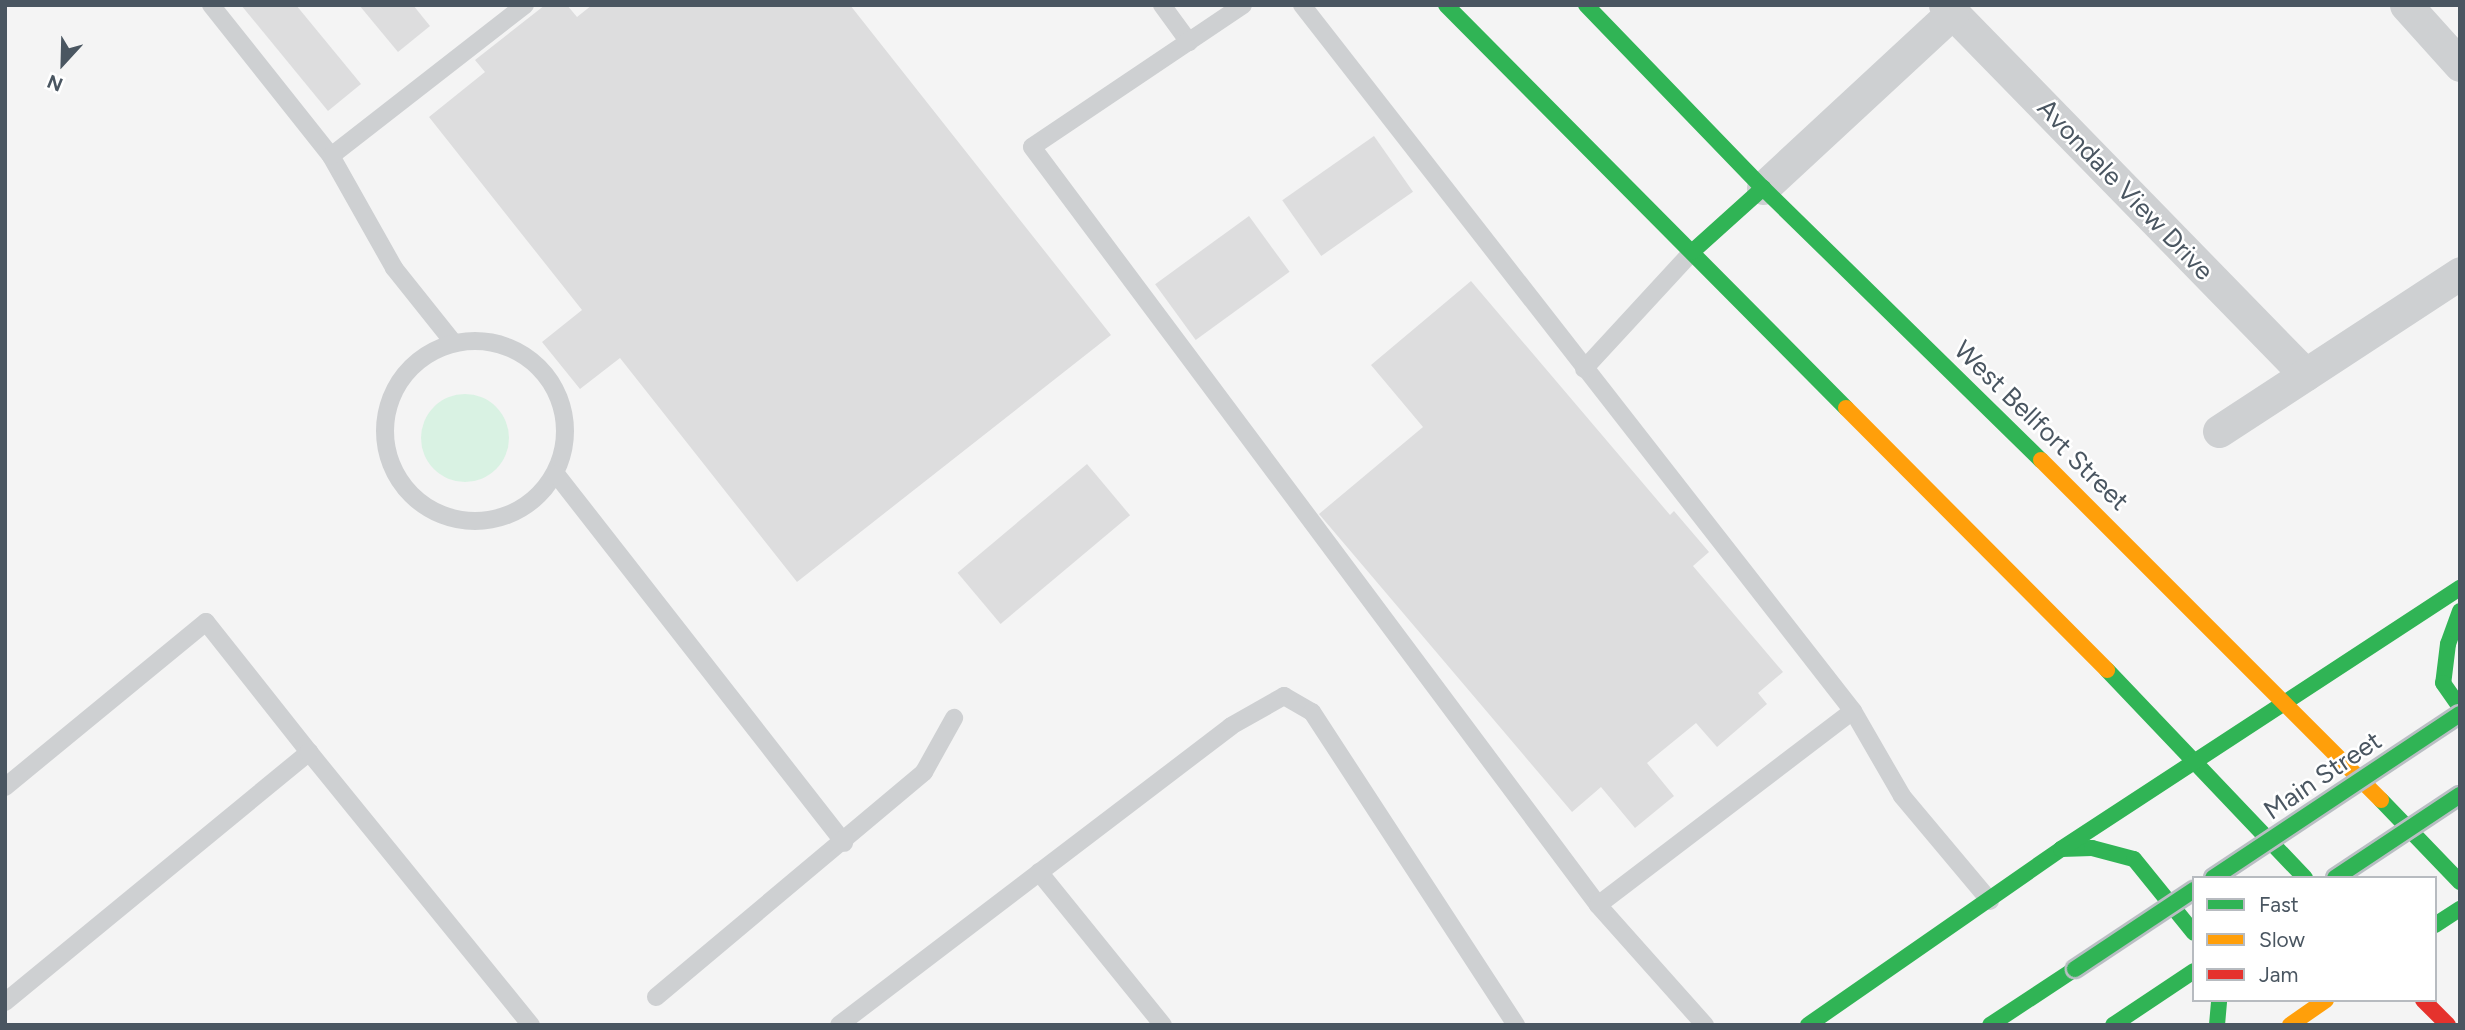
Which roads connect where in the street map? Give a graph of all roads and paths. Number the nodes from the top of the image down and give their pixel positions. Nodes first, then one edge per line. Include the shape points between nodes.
1 (211, 5) edge
2 (525, 5) edge
3 (1162, 5) edge
4 (1243, 5) edge
5 (1302, 5) edge
6 (1446, 5) edge
7 (1586, 5) edge
8 (2406, 5) edge
9 (1948, 9) edge
10 (1189, 41) junction
11 (2460, 65) edge
12 (331, 156) junction
13 (1763, 188) junction
14 (1692, 252) junction
15 (2460, 273) edge
16 (453, 342) junction
17 (1584, 369) junction
18 (2305, 374) junction
19 (2219, 431) dead end
20 (556, 474) junction
21 (2460, 589) edge
22 (2460, 611) edge
23 (2288, 702) junction
24 (2460, 707) edge
25 (1853, 711) junction
26 (2460, 714) edge
27 (954, 718) dead end
28 (309, 752) junction
29 (2197, 761) junction
30 (5, 787) edge
31 (2460, 795) edge
32 (844, 843) junction
33 (2062, 849) junction
34 (1039, 872) junction
35 (2216, 876) edge
36 (2303, 876) edge
37 (2338, 876) edge
38 (2460, 882) edge
39 (2192, 891) edge
40 (1990, 901) junction
41 (1598, 905) junction
42 (2460, 909) edge
43 (2437, 924) edge
44 (2192, 931) edge
45 (2192, 972) edge
46 (656, 996) dead end
47 (5, 1002) edge
48 (2219, 1002) edge
49 (2323, 1002) edge
50 (2425, 1002) edge
51 (2115, 1024) edge
52 (531, 1025) edge
53 (839, 1025) edge
54 (1163, 1025) edge
55 (1516, 1025) edge
56 (1704, 1025) edge
57 (1808, 1025) edge
58 (1990, 1025) edge
59 (2217, 1025) edge
60 (2290, 1025) edge
61 (2448, 1025) edge

1 - 12 lane
2 - 12 lane
3 - 10 lane
4 - 10 lane
5 - 17 lane
6 - 14 main road
7 - 13 main road, West Bellfort Street
8 - 11 street
9 - 13 street
9 - 18 street, Avondale View Drive
10 - 41 lane via 1031,147
12 - 16 lane via 394,268
13 - 14 main road
13 - 23 main road, West Bellfort Street
14 - 17 lane
14 - 29 main road
15 - 18 street
16 - 20 lane via 483,340 512,348 537,363 555,387 565,416 566,445
16 - 20 lane via 425,355 403,374 389,400 384,430 387,450 402,486 425,507 453,519 483,521 513,514 538,497
17 - 25 lane
18 - 19 street
20 - 32 lane
21 - 23 main road
22 - 24 main road via 2448,644 2443,683
23 - 29 main road
23 - 38 main road, West Bellfort Street
25 - 40 lane via 1902,796
25 - 41 lane
26 - 35 main road, Main Street, bridge
27 - 32 lane via 924,772
28 - 30 lane via 206,622
28 - 47 lane
28 - 52 lane
29 - 33 main road
29 - 36 main road
31 - 37 main road, bridge
32 - 46 lane via 746,918
33 - 40 main road
33 - 44 main road via 2092,848 2134,859
34 - 53 lane
34 - 54 lane
34 - 55 lane via 1231,726 1284,696 1312,712
39 - 58 main road, bridge
40 - 57 main road
41 - 56 lane
42 - 43 main road
45 - 51 main road
48 - 59 main road
49 - 60 main road
50 - 61 main road

